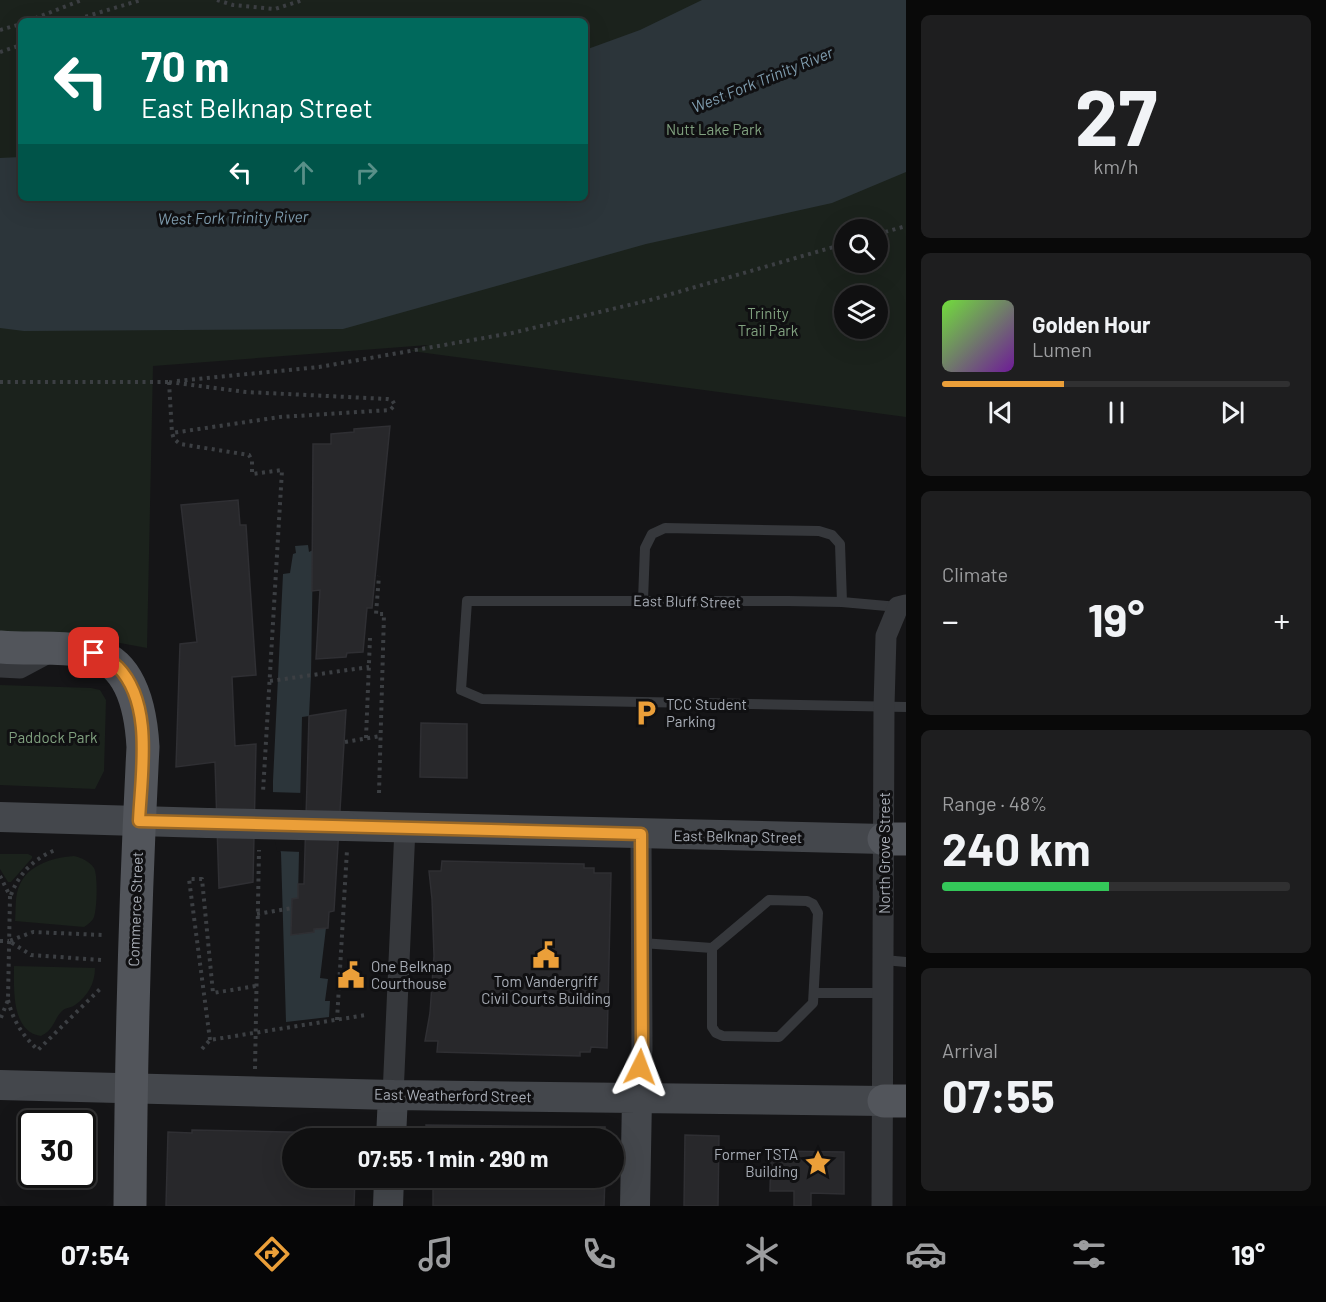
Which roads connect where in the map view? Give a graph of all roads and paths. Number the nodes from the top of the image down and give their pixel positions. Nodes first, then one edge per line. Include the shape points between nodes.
1 (82, 0) edge
2 (141, 0) edge
3 (216, 0) edge
4 (303, 0) edge
5 (36, 18) edge
6 (81, 18) edge
7 (18, 25) edge
8 (0, 30) edge
9 (18, 46) edge
10 (0, 52) edge
11 (906, 226) edge
12 (888, 231) edge
13 (834, 247) edge
14 (0, 382) edge
15 (169, 382) junction
16 (172, 433) junction
17 (379, 576) dead end
18 (643, 600) junction
19 (842, 602) junction
20 (902, 606) edge
21 (370, 638) dead end
22 (0, 647) edge
23 (56, 649) junction
24 (0, 667) edge
25 (369, 667) junction
26 (270, 681) junction
27 (884, 706) junction
28 (906, 707) edge
29 (380, 735) junction
30 (366, 738) junction
31 (345, 742) dead end
32 (263, 792) dead end
33 (379, 793) dead end
34 (0, 817) edge
35 (139, 821) junction
36 (405, 828) junction
37 (641, 834) junction
38 (346, 838) junction
39 (895, 839) edge
40 (55, 850) dead end
41 (259, 850) dead end
42 (0, 876) edge
43 (10, 896) junction
44 (292, 908) dead end
45 (257, 914) junction
46 (102, 935) dead end
47 (0, 941) edge
48 (9, 941) junction
49 (642, 943) junction
50 (712, 948) junction
51 (101, 960) dead end
52 (884, 960) junction
53 (906, 962) edge
54 (256, 986) junction
55 (101, 988) dead end
56 (814, 993) junction
57 (884, 993) junction
58 (8, 1000) junction
59 (366, 1015) dead end
60 (0, 1020) edge
61 (337, 1020) junction
62 (256, 1033) junction
63 (210, 1040) junction
64 (202, 1049) dead end
65 (0, 1084) edge
66 (130, 1087) junction
67 (254, 1091) junction
68 (393, 1095) junction
69 (637, 1098) junction
70 (895, 1101) edge
71 (391, 1128) edge
72 (389, 1188) edge
73 (130, 1206) edge
74 (388, 1206) edge
75 (635, 1206) edge
76 (882, 1206) edge

1 - 5 path
2 - 6 path
3 - 4 path via 233,6 275,9
7 - 8 path
9 - 10 path
11 - 12 path
13 - 15 path via 654,299 512,333 319,367
14 - 15 path
15 - 16 path
15 - 16 path via 246,392 387,399 395,405 390,410 280,417
16 - 26 path via 180,444 249,455 252,474 282,470
17 - 29 path via 376,614 384,614
18 - 19 lane, East Bluff Street
18 - 19 lane via 645,548 652,534 665,528 819,531 832,535 840,544
18 - 27 lane, East Bluff Street via 467,601 461,690 482,699
19 - 20 lane, East Bluff Street
20 - 27 street, North Grove Street via 886,636
21 - 25 path
22 - 23 main road, Commerce Street
23 - 24 street via 20,668
23 - 35 main road, Commerce Street via 94,653 108,660 119,668 136,700 143,747
25 - 26 path
25 - 30 path
26 - 32 path
27 - 28 lane
27 - 39 street, North Grove Street
29 - 30 path
29 - 33 path
30 - 31 path
34 - 35 main road, East Belknap Street
35 - 38 main road, East Belknap Street, bridge via 208,823
35 - 66 main road, Commerce Street
36 - 37 main road, East Belknap Street
36 - 38 main road, East Belknap Street
36 - 68 street
37 - 39 main road, East Belknap Street
37 - 49 street
38 - 61 path
39 - 52 street, North Grove Street
40 - 43 path via 24,871
41 - 45 path
42 - 43 path
43 - 48 path
44 - 45 path
45 - 54 path
46 - 48 path via 33,932
47 - 48 path
48 - 51 path via 31,956
48 - 58 path
49 - 50 lane
49 - 69 street via 642,1050
50 - 56 lane via 712,1027 716,1033 779,1037 813,1003
50 - 56 lane via 769,900 807,901 818,913
52 - 53 lane
52 - 57 street, North Grove Street
54 - 62 path
54 - 63 path via 213,993 202,879 189,879
55 - 58 path via 38,1050 19,1027
56 - 57 lane
57 - 70 street, North Grove Street
58 - 60 path
59 - 61 path
61 - 62 path
62 - 63 path
62 - 67 path
63 - 64 path
65 - 66 main road, East Weatherford Street
66 - 67 main road, East Weatherford Street
66 - 73 main road, Commerce Street
67 - 68 main road, East Weatherford Street
68 - 69 main road, East Weatherford Street
68 - 71 main road
69 - 70 main road, East Weatherford Street
69 - 75 main road
70 - 76 street, North Grove Street
72 - 74 main road

